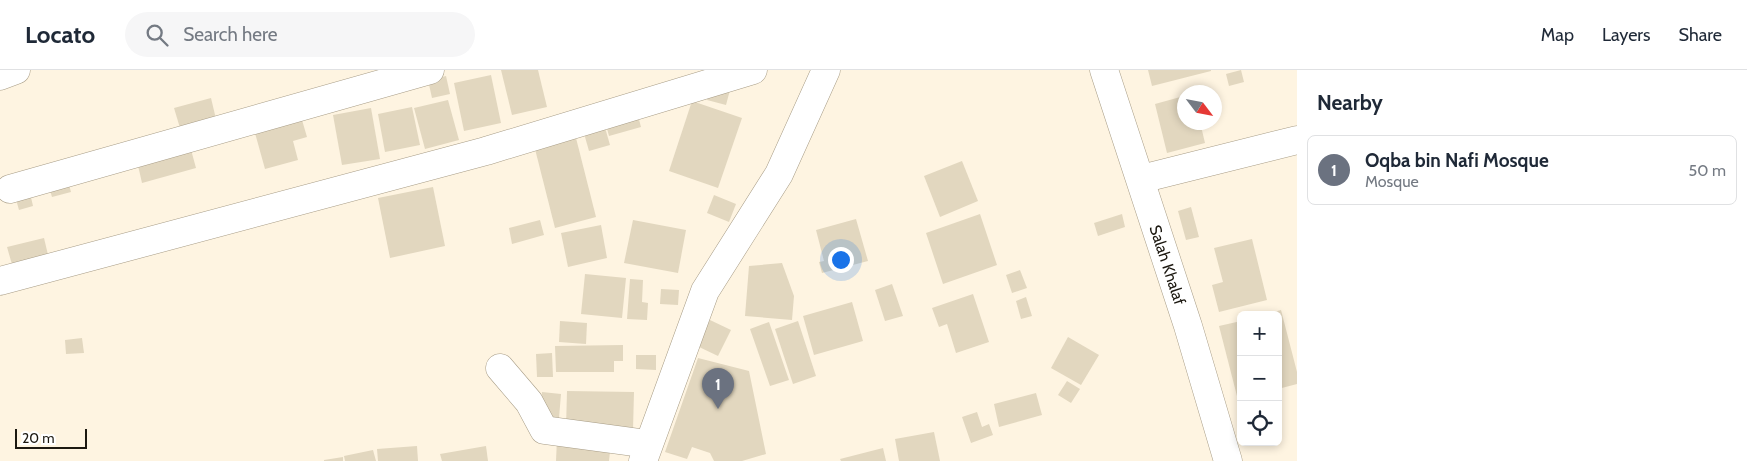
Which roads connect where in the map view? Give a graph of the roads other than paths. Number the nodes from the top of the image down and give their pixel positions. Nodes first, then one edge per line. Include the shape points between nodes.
1 (16, 70) edge
2 (430, 70) edge
3 (753, 70) edge
4 (826, 70) edge
5 (1104, 70) edge
6 (0, 76) edge
7 (1297, 140) edge
8 (1141, 179) junction
9 (10, 189) dead end
10 (0, 281) edge
11 (500, 368) dead end
12 (646, 453) edge
13 (1228, 461) edge

1 - 6 street
2 - 9 street
3 - 10 street via 486,151
4 - 12 street via 779,174 705,291
5 - 8 street, Salah Khalaf
7 - 8 street
8 - 13 street, Salah Khalaf
11 - 12 street via 529,402 544,430

